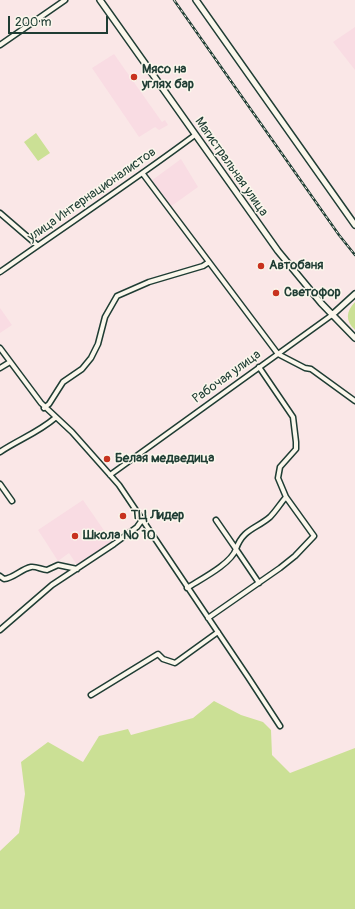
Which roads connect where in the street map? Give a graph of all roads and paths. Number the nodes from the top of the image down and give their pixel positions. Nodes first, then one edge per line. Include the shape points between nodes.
1 (65, 0) edge
2 (100, 0) edge
3 (196, 0) edge
4 (0, 45) edge
5 (195, 135) junction
6 (143, 174) junction
7 (0, 213) edge
8 (355, 226) edge
9 (38, 245) junction
10 (209, 262) junction
11 (0, 272) edge
12 (355, 294) edge
13 (332, 315) junction
14 (355, 338) edge
15 (0, 348) edge
16 (278, 354) junction
17 (10, 362) junction
18 (0, 368) edge
19 (259, 368) junction
20 (355, 401) edge
21 (44, 408) junction
22 (55, 418) junction
23 (0, 452) edge
24 (110, 475) junction
25 (0, 484) edge
26 (286, 497) junction
27 (12, 501) dead end
28 (142, 520) junction
29 (216, 520) dead end
30 (236, 549) junction
31 (77, 568) junction
32 (0, 576) edge
33 (259, 583) junction
34 (187, 588) junction
35 (208, 618) junction
36 (0, 630) edge
37 (218, 632) junction
38 (91, 695) dead end
39 (280, 726) dead end

1 - 4 street
2 - 5 main road, Магистральная улица
3 - 8 main road
5 - 6 street, улица Интернационалистов
5 - 13 main road, Магистральная улица via 278,251
6 - 9 street, улица Интернационалистов
6 - 10 street
7 - 9 street
9 - 11 street, улица Интернационалистов
10 - 16 street
10 - 21 street via 137,286 117,296 105,317 98,344 91,358 82,369 63,382
12 - 13 main road, Рабочая улица
13 - 14 main road, Магистральная улица
13 - 16 street, Рабочая улица
15 - 17 street
16 - 19 street, Рабочая улица
16 - 20 street via 311,369
17 - 18 street
17 - 21 street
19 - 24 street, Рабочая улица
19 - 26 street via 293,417 296,449 280,467 278,475
21 - 22 street
22 - 23 street
22 - 24 street via 72,432
24 - 28 street
25 - 27 street
26 - 30 street via 271,516 244,534
26 - 33 street via 314,536 295,556
28 - 31 street via 137,527
28 - 34 street
29 - 30 street
30 - 33 street
30 - 34 street via 228,560
31 - 32 street via 58,565 47,570 33,567 7,579
31 - 36 street via 52,585
33 - 35 street
34 - 35 street
35 - 37 street
37 - 38 street via 175,663 163,659 158,654
37 - 39 street

